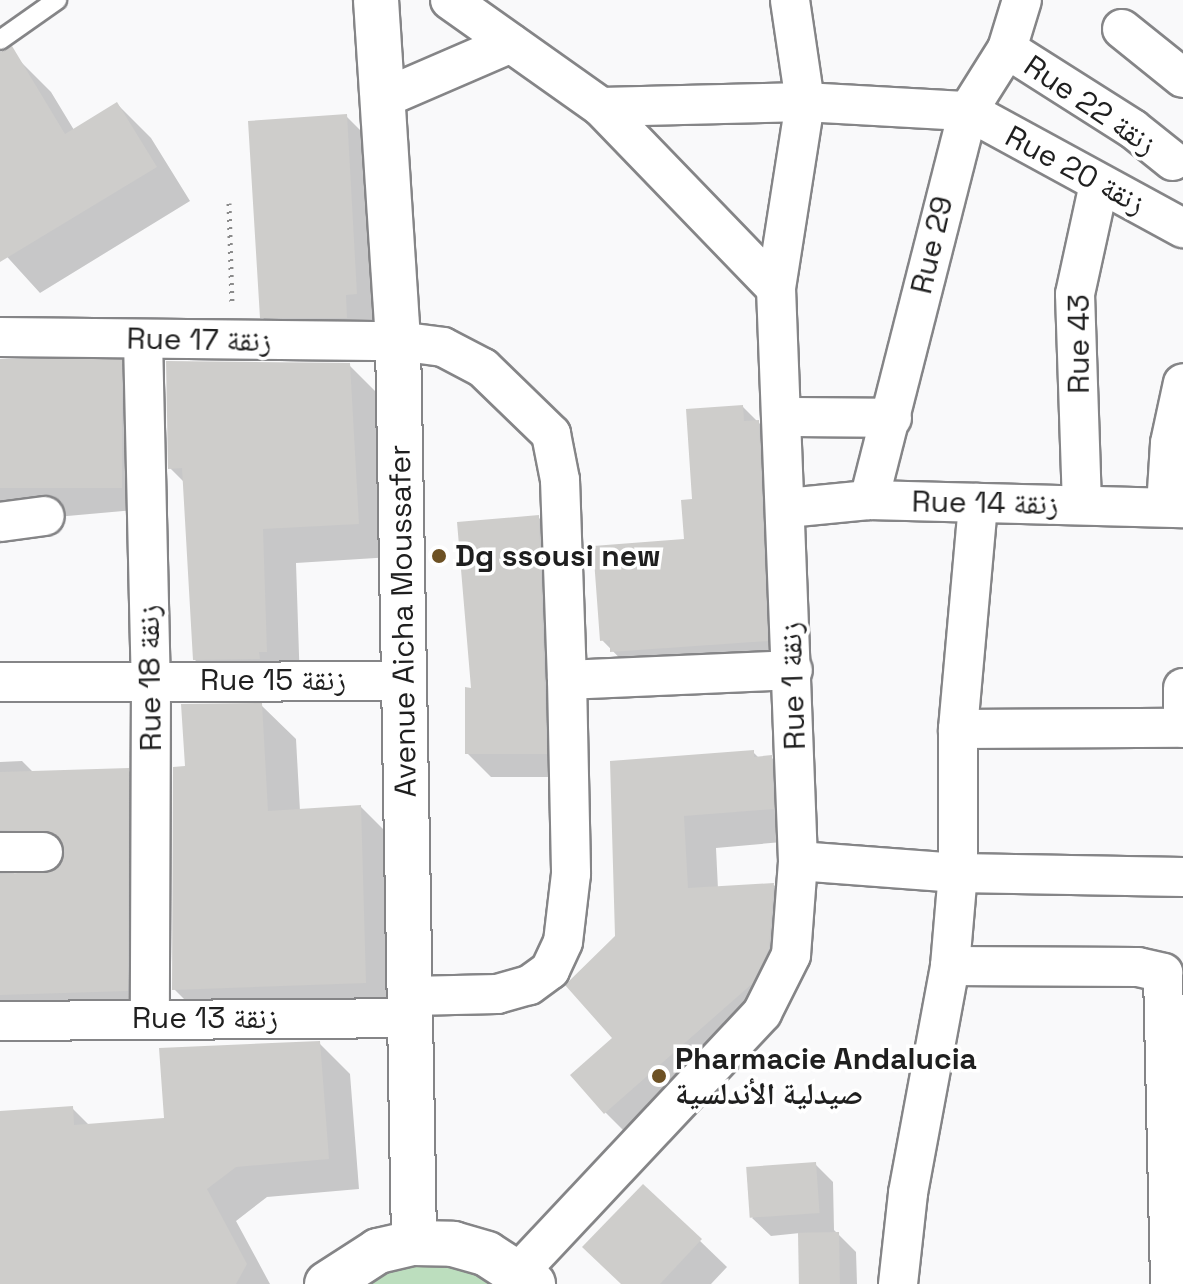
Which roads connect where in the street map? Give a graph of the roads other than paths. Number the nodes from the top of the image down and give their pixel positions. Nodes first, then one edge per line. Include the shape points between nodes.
1 (57, 0) edge
2 (376, 0) edge
3 (450, 0) edge
4 (790, 0) edge
5 (1022, 0) edge
6 (1122, 29) dead end
7 (0, 40) edge
8 (511, 43) junction
9 (1007, 49) junction
10 (1183, 78) edge
11 (384, 98) junction
12 (805, 102) junction
13 (601, 107) junction
14 (968, 111) junction
15 (1178, 156) edge
16 (1099, 184) junction
17 (1143, 206) junction
18 (1183, 228) edge
19 (776, 288) junction
20 (0, 337) edge
21 (143, 339) junction
22 (398, 341) junction
23 (1183, 383) edge
24 (783, 417) junction
25 (892, 418) junction
26 (869, 500) junction
27 (978, 503) junction
28 (1082, 505) junction
29 (787, 508) junction
30 (1175, 508) edge
31 (45, 516) dead end
32 (0, 522) edge
33 (793, 670) junction
34 (151, 680) junction
35 (567, 680) junction
36 (403, 681) junction
37 (0, 682) edge
38 (1183, 688) edge
39 (1183, 728) edge
40 (958, 729) junction
41 (0, 852) edge
42 (43, 852) dead end
43 (798, 861) junction
44 (958, 873) junction
45 (1183, 877) edge
46 (950, 966) junction
47 (411, 1007) junction
48 (150, 1017) junction
49 (0, 1021) edge
50 (414, 1243) junction
51 (526, 1278) edge
52 (327, 1284) edge
53 (898, 1284) edge
54 (1170, 1284) edge

1 - 7 lane
2 - 11 street, Avenue Aicha Moussafer
3 - 8 street
4 - 12 street, Rue 1 زنقة
5 - 9 street, Rue 29
6 - 10 street
8 - 11 street
8 - 13 street
9 - 14 street, Rue 29
9 - 15 street, Rue 22 زنقة
11 - 22 street, Avenue Aicha Moussafer
12 - 13 street
12 - 14 street
12 - 19 street, Rue 1 زنقة
13 - 19 street
14 - 16 street, Rue 20 زنقة
14 - 25 street, Rue 29
15 - 17 street
16 - 17 street, Rue 20 زنقة
16 - 28 street, Rue 43 via 1075,294
17 - 18 street, Rue 20 زنقة
19 - 24 street, Rue 1 زنقة
20 - 21 street, Rue 17 زنقة
21 - 22 street, Rue 17 زنقة
21 - 34 street, Rue 18 زنقة
22 - 35 street, Rue 17 زنقة via 443,347 483,368 551,434 560,480
22 - 36 street, Avenue Aicha Moussafer
23 - 30 street via 1170,443
24 - 25 street
24 - 29 street, Rue 1 زنقة
25 - 26 street, Rue 29
26 - 27 street, Rue 14 زنقة
26 - 29 street, Rue 14 زنقة
27 - 28 street, Rue 14 زنقة
27 - 40 street
28 - 30 street, Rue 14 زنقة
29 - 33 street, Rue 1 زنقة
31 - 32 street
33 - 35 street
33 - 43 street, Rue 1 زنقة
34 - 36 street, Rue 15 زنقة
34 - 37 street, Rue 15 زنقة
34 - 48 street, Rue 18 زنقة
35 - 47 street, Rue 13 زنقة via 571,874 563,942 550,970 529,985 497,994
36 - 47 street, Avenue Aicha Moussafer
38 - 39 street
39 - 40 street
40 - 44 street
41 - 42 street
43 - 44 street
43 - 51 street, Rue 1 زنقة via 791,955 762,1013
44 - 45 street
44 - 46 street
46 - 53 street via 908,1193
46 - 54 street via 1138,967 1163,973
47 - 48 street, Rue 13 زنقة
47 - 50 street, Avenue Aicha Moussafer
48 - 49 street, Rue 13 زنقة
50 - 51 street via 453,1244 487,1254
50 - 52 street via 378,1251

